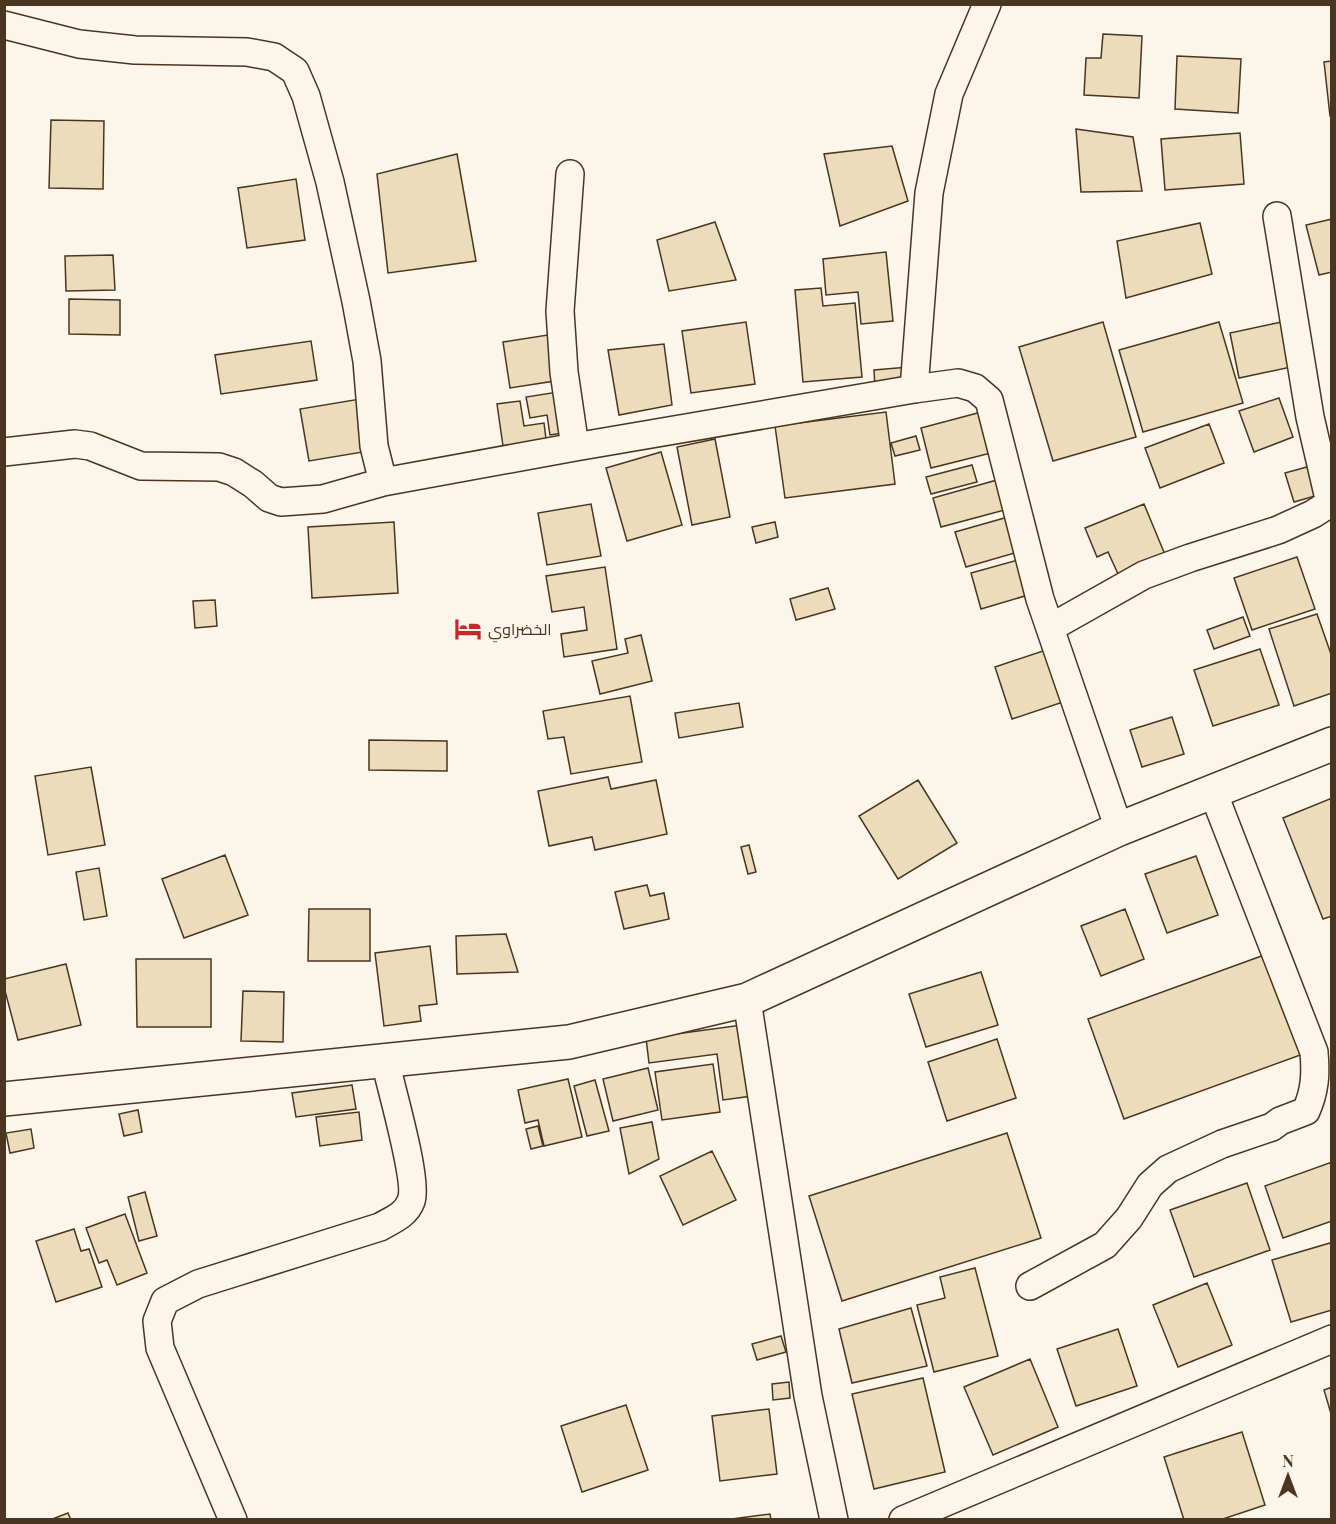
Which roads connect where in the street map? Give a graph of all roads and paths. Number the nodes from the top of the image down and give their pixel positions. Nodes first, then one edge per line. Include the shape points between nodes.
1 (987, 4) edge
2 (4, 25) edge
3 (570, 174) dead end
4 (1277, 216) dead end
5 (914, 389) junction
6 (575, 447) junction
7 (4, 452) edge
8 (383, 482) junction
9 (1331, 502) edge
10 (1050, 628) junction
11 (1332, 744) edge
12 (1214, 792) junction
13 (1119, 829) junction
14 (747, 1000) junction
15 (384, 1060) junction
16 (4, 1099) edge
17 (1030, 1286) dead end
18 (1332, 1339) edge
19 (233, 1520) edge
20 (834, 1520) edge
21 (903, 1520) edge

1 - 5 street via 949,94 928,193
2 - 8 street via 80,44 135,50 247,52 274,57 295,71 330,182 356,302 367,361 374,446
3 - 6 street via 560,311
4 - 9 street via 1310,417
5 - 6 street
5 - 10 street via 958,383 975,388 989,400
6 - 8 street
7 - 8 street via 75,444 141,466 219,467 234,472 269,498 281,502 322,499
9 - 10 street via 1278,530 1144,575
10 - 13 street
11 - 12 street
12 - 13 street
12 - 17 street via 1314,1052 1313,1095 1306,1111 1168,1169 1150,1185 1105,1245
13 - 14 street
14 - 15 street via 569,1042
14 - 20 street via 808,1396
15 - 16 street
15 - 19 street via 410,1168 412,1200 402,1215 380,1227 198,1284 165,1300 157,1321 160,1348
18 - 21 street

